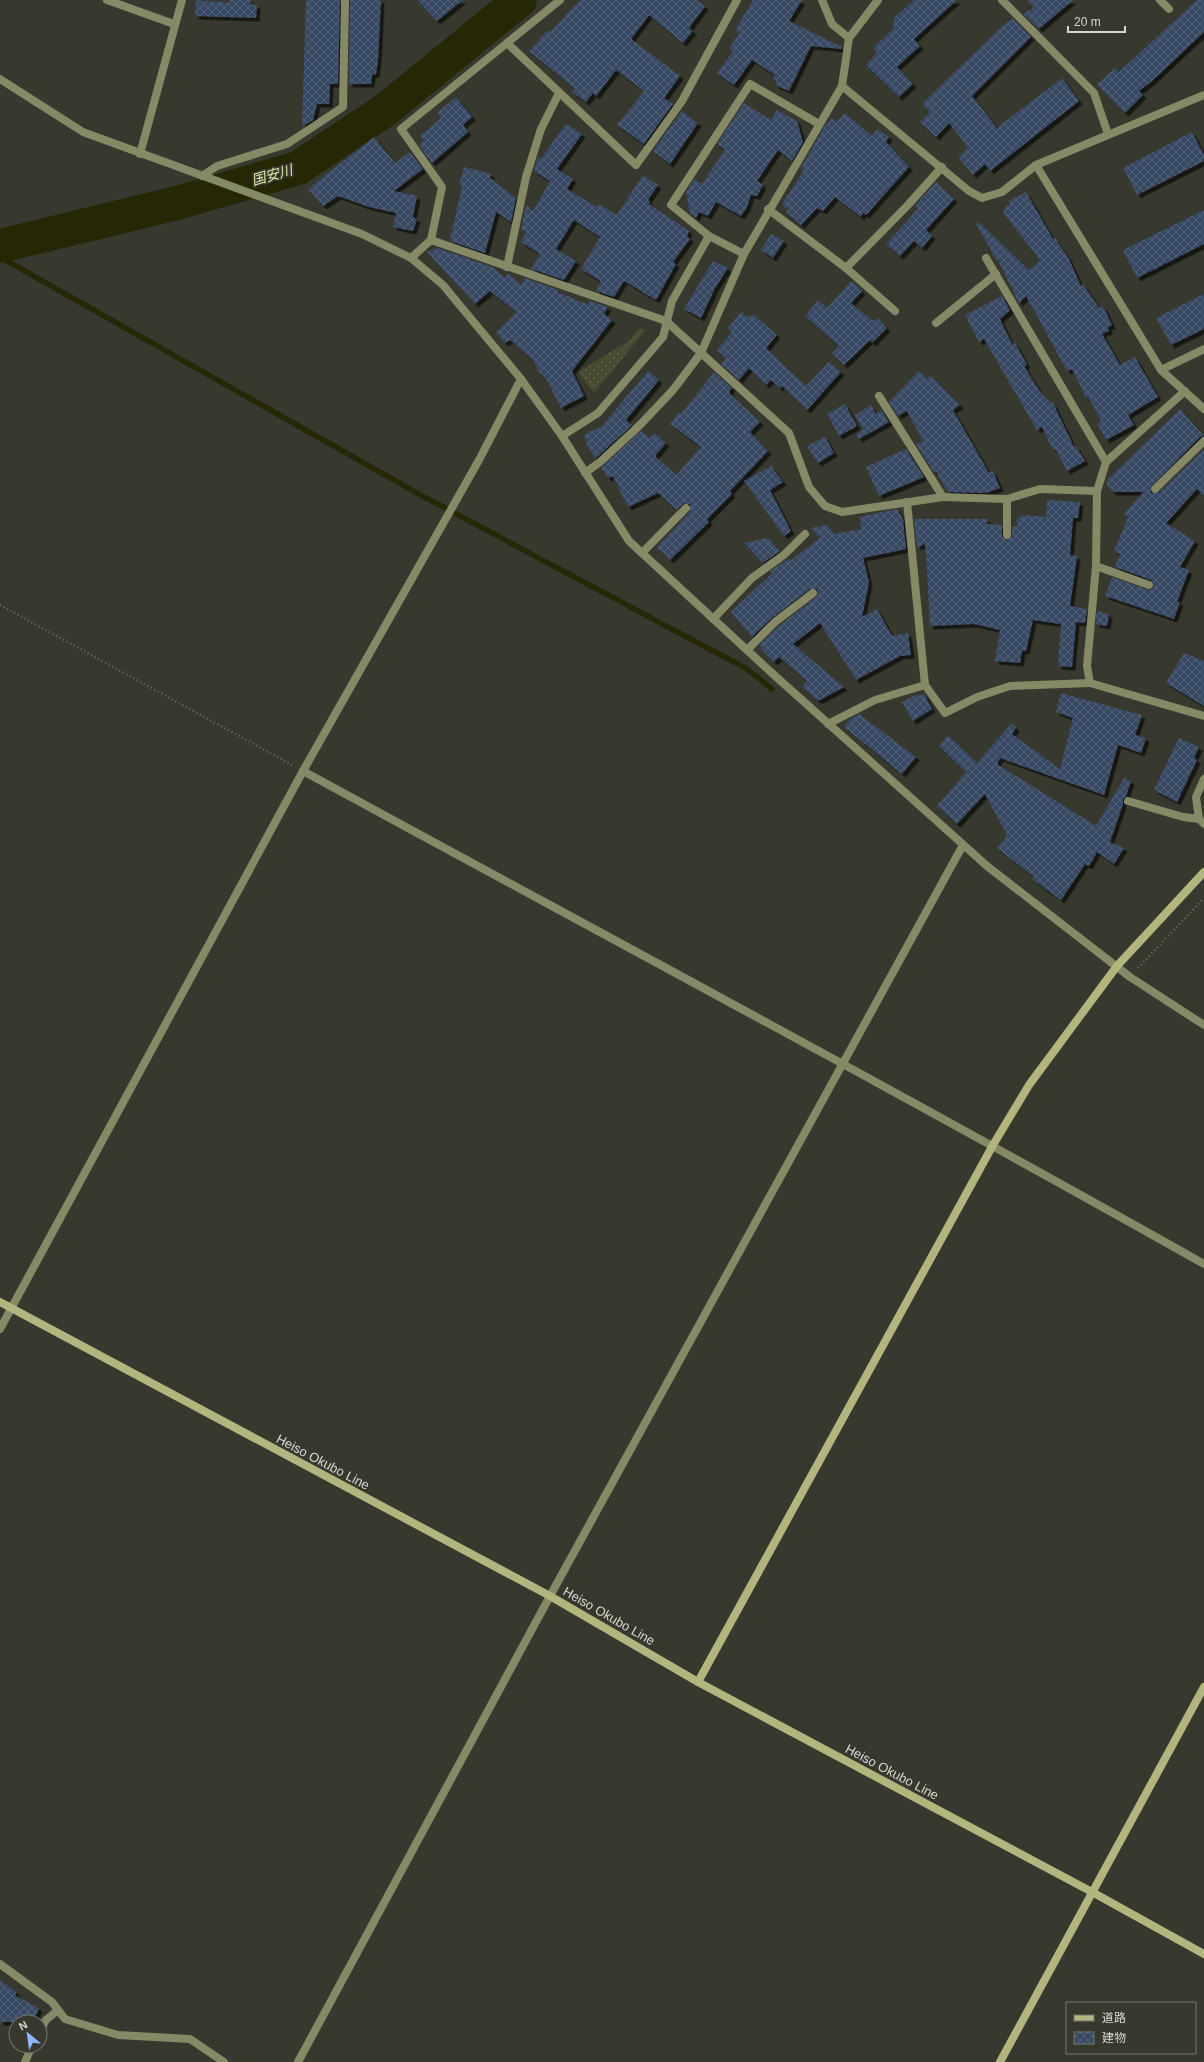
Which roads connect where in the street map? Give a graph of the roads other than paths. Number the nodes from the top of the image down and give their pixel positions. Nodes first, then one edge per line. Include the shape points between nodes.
1 (107, 0) edge
2 (182, 0) edge
3 (345, 0) edge
4 (560, 0) edge
5 (737, 0) edge
6 (822, 0) edge
7 (878, 0) edge
8 (1002, 0) edge
9 (1160, 0) edge
10 (1169, 9) dead end
11 (174, 24) junction
12 (849, 38) junction
13 (507, 43) junction
14 (0, 79) edge
15 (842, 86) junction
16 (559, 93) junction
17 (1204, 94) edge
18 (819, 124) junction
19 (1108, 134) junction
20 (140, 154) junction
21 (1036, 165) junction
22 (942, 167) junction
23 (202, 176) junction
24 (768, 209) junction
25 (709, 236) junction
26 (431, 240) junction
27 (744, 254) junction
28 (411, 258) junction
29 (986, 258) dead end
30 (507, 267) junction
31 (846, 268) junction
32 (996, 274) junction
33 (895, 311) dead end
34 (666, 321) junction
35 (936, 323) dead end
36 (1204, 349) edge
37 (701, 353) junction
38 (1160, 370) junction
39 (521, 378) junction
40 (1185, 391) junction
41 (879, 396) dead end
42 (1204, 409) edge
43 (562, 436) junction
44 (1204, 441) edge
45 (1106, 462) junction
46 (585, 473) junction
47 (1155, 489) dead end
48 (1097, 491) junction
49 (943, 497) junction
50 (1007, 499) junction
51 (907, 502) junction
52 (686, 508) dead end
53 (805, 534) dead end
54 (1007, 535) dead end
55 (642, 553) junction
56 (1096, 566) junction
57 (1149, 585) dead end
58 (813, 593) dead end
59 (713, 619) junction
60 (747, 650) junction
61 (1090, 683) junction
62 (925, 685) junction
63 (1204, 716) edge
64 (828, 724) junction
65 (304, 771) junction
66 (1204, 779) edge
67 (1128, 801) dead end
68 (1202, 822) edge
69 (963, 845) junction
70 (1204, 872) edge
71 (1117, 966) junction
72 (1204, 1025) edge
73 (842, 1065) junction
74 (993, 1145) junction
75 (1204, 1264) edge
76 (0, 1302) edge
77 (11, 1308) junction
78 (0, 1329) edge
79 (550, 1596) junction
80 (698, 1682) junction
81 (1204, 1687) edge
82 (1092, 1892) junction
83 (1204, 1954) edge
84 (0, 1964) edge
85 (58, 2010) junction
86 (48, 2018) edge
87 (224, 2062) edge
88 (298, 2062) edge
89 (1000, 2062) edge

1 - 11 street
2 - 11 street
3 - 23 street via 342,107 287,144 217,166
4 - 13 street
5 - 16 street via 682,101 636,165
6 - 12 street via 832,24
7 - 12 street
8 - 19 street via 1094,93
9 - 10 street
11 - 20 street
12 - 15 street
13 - 16 street
13 - 26 street via 401,130 442,187
14 - 20 street via 83,132
15 - 18 street
15 - 22 street
16 - 30 street via 541,129 528,171
17 - 19 street
18 - 24 street
18 - 25 street via 750,84 672,205
19 - 21 street
20 - 23 street
21 - 22 street via 1002,192 982,198 969,191
21 - 38 street
22 - 31 street
23 - 28 street via 362,234
24 - 27 street
24 - 31 street
25 - 27 street
25 - 34 street via 672,301
26 - 28 street
26 - 30 street
27 - 37 street
28 - 39 street via 443,285
29 - 32 street
30 - 34 street
31 - 33 street
32 - 35 street
32 - 45 street
34 - 37 street
34 - 43 street via 663,337 598,413
36 - 38 street
37 - 46 street via 673,390 640,425
37 - 51 street via 789,433 809,487 825,506 842,512
38 - 40 street
39 - 43 street
39 - 65 street via 479,460
40 - 42 street
40 - 45 street
41 - 49 street
43 - 46 street
44 - 47 street
45 - 48 street
46 - 55 street via 629,541
48 - 50 street via 1040,489
48 - 56 street
49 - 50 street
49 - 51 street
50 - 54 street
51 - 62 street
52 - 55 street
53 - 59 street via 785,554 752,578
55 - 59 street
56 - 57 street
56 - 61 street via 1087,666
58 - 60 street via 775,622
59 - 60 street
60 - 64 street
61 - 62 street via 1010,686 977,697 945,713
61 - 63 street
62 - 64 street via 875,700
64 - 69 street
65 - 73 street
65 - 77 street
66 - 68 street via 1196,797
67 - 68 street
69 - 71 street
69 - 73 street
70 - 71 street
71 - 72 street
71 - 74 street via 1029,1085
73 - 74 street
73 - 79 street
74 - 75 street
74 - 80 street
76 - 77 street, Heiso Okubo Line
77 - 78 street
77 - 79 street, Heiso Okubo Line
79 - 80 street, Heiso Okubo Line
79 - 88 street
80 - 82 street, Heiso Okubo Line
81 - 82 street
82 - 83 street, Heiso Okubo Line
82 - 89 street
84 - 85 street via 52,2002
85 - 86 street
85 - 87 street via 65,2019 118,2035 190,2039

